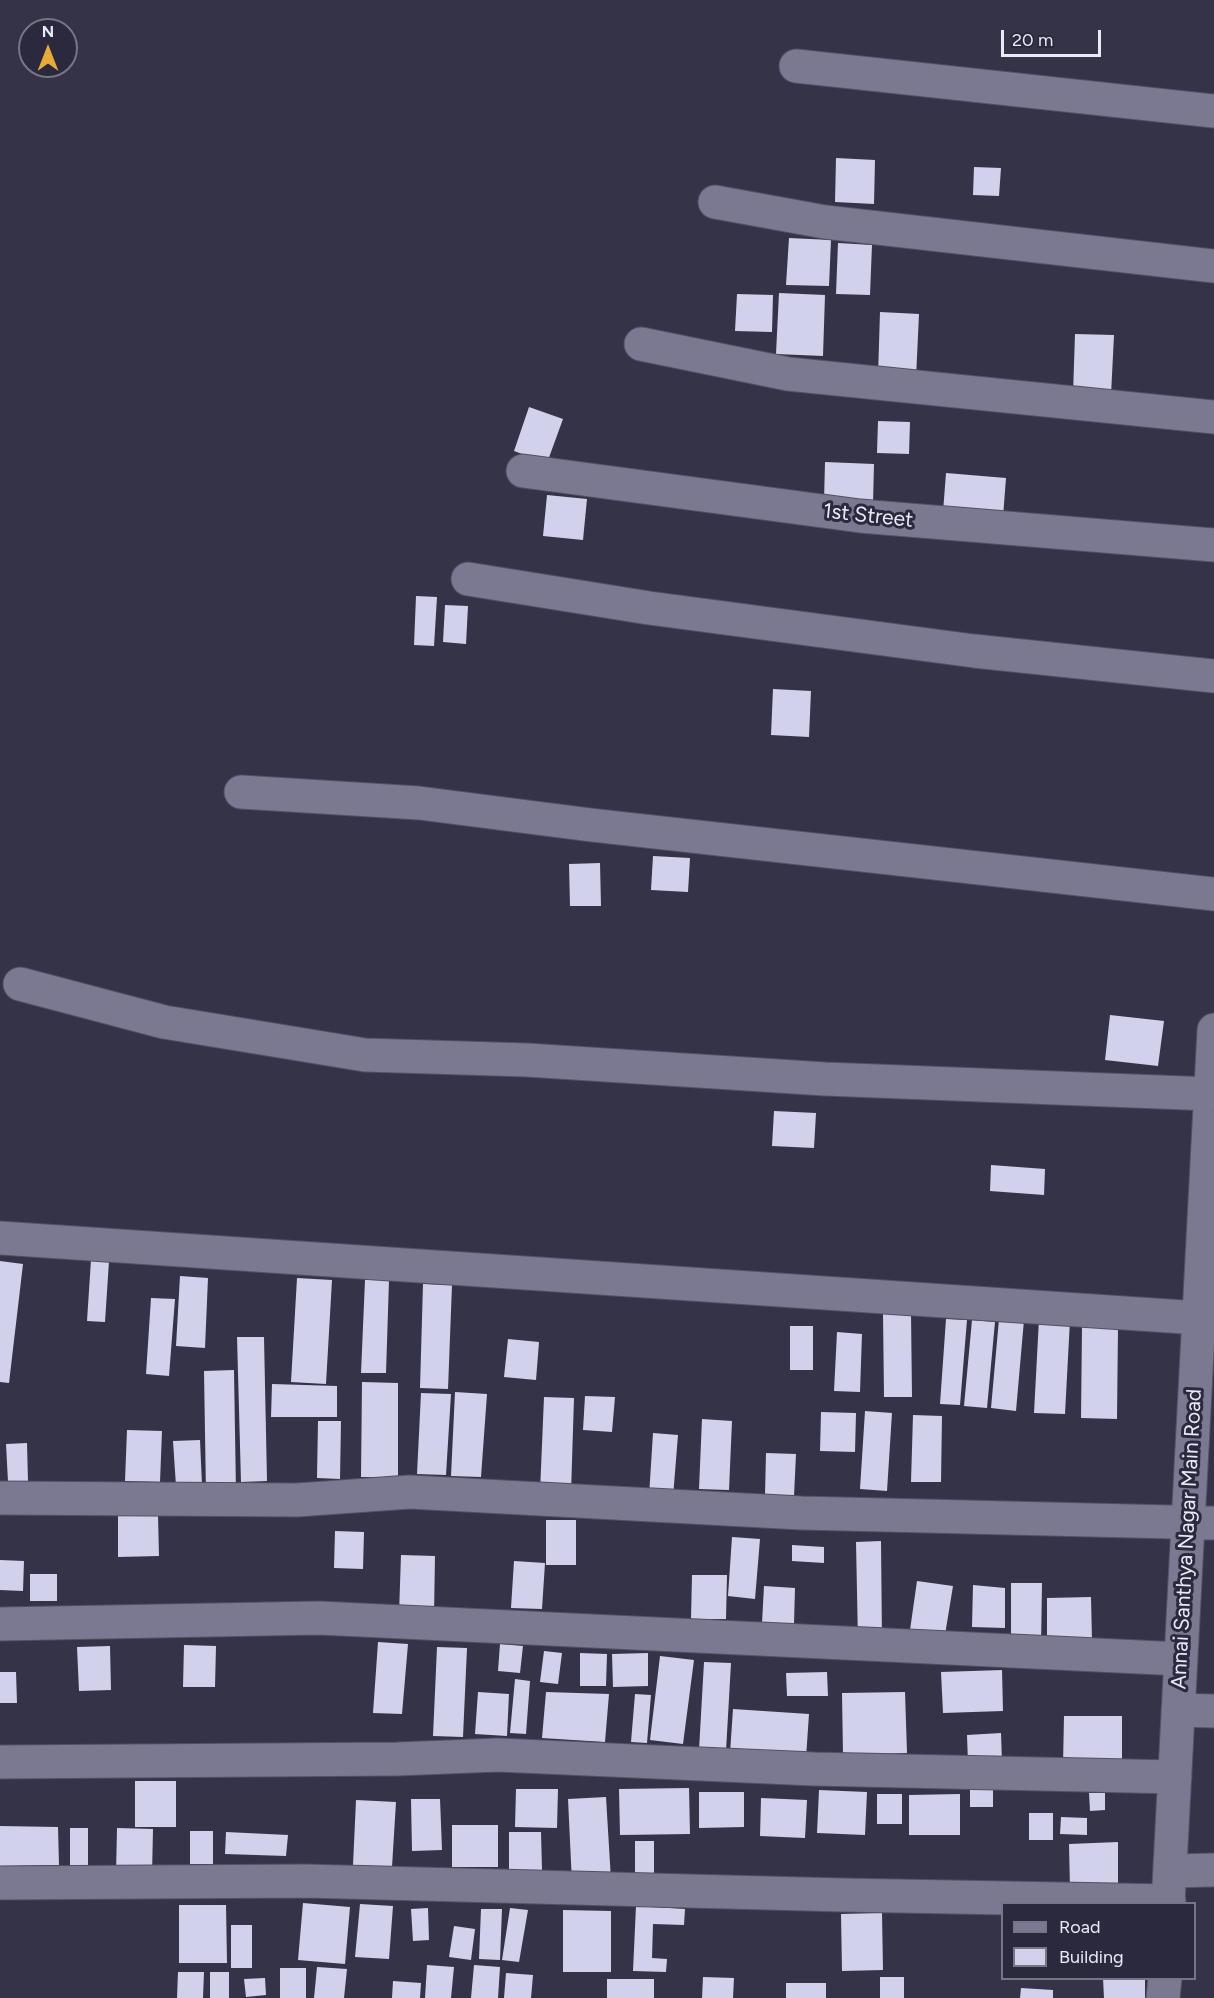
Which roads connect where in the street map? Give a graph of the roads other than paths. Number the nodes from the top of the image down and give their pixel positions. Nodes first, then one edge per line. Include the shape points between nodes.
1 (796, 66) dead end
2 (1214, 111) edge
3 (715, 202) dead end
4 (1214, 266) edge
5 (641, 344) dead end
6 (1214, 417) edge
7 (523, 471) dead end
8 (1214, 545) edge
9 (468, 579) dead end
10 (1214, 676) edge
11 (241, 792) dead end
12 (1214, 894) edge
13 (20, 984) dead end
14 (1214, 1030) edge
15 (1211, 1112) edge
16 (1209, 1233) edge
17 (0, 1238) edge
18 (1199, 1318) junction
19 (1205, 1376) edge
20 (0, 1498) edge
21 (1201, 1522) edge
22 (0, 1624) edge
23 (1181, 1659) junction
24 (1178, 1710) junction
25 (1214, 1711) edge
26 (0, 1762) edge
27 (1175, 1777) junction
28 (1214, 1870) edge
29 (0, 1883) edge
30 (1169, 1892) edge
31 (1164, 1980) edge
32 (1164, 1998) edge

1 - 2 street
3 - 4 street via 825,222
5 - 6 street via 788,374
7 - 8 street, 1st Street via 860,516
9 - 10 street via 974,651
11 - 12 street via 419,803
13 - 15 street via 164,1022 364,1055 527,1060 837,1079
14 - 15 street, Annai Santhya Nagar Main Road
15 - 16 street, Annai Santhya Nagar Main Road
16 - 18 street, Annai Santhya Nagar Main Road
17 - 18 street
18 - 19 street, Annai Santhya Nagar Main Road
19 - 21 street, Annai Santhya Nagar Main Road
20 - 21 street via 297,1500 410,1492 801,1513
21 - 23 street, Annai Santhya Nagar Main Road
22 - 23 street via 319,1618
23 - 24 street, Annai Santhya Nagar Main Road
24 - 25 street
24 - 27 street, Annai Santhya Nagar Main Road
26 - 27 street via 498,1755 814,1769
27 - 30 street, Annai Santhya Nagar Main Road
28 - 30 street
29 - 30 street via 305,1881 843,1895
31 - 32 street

